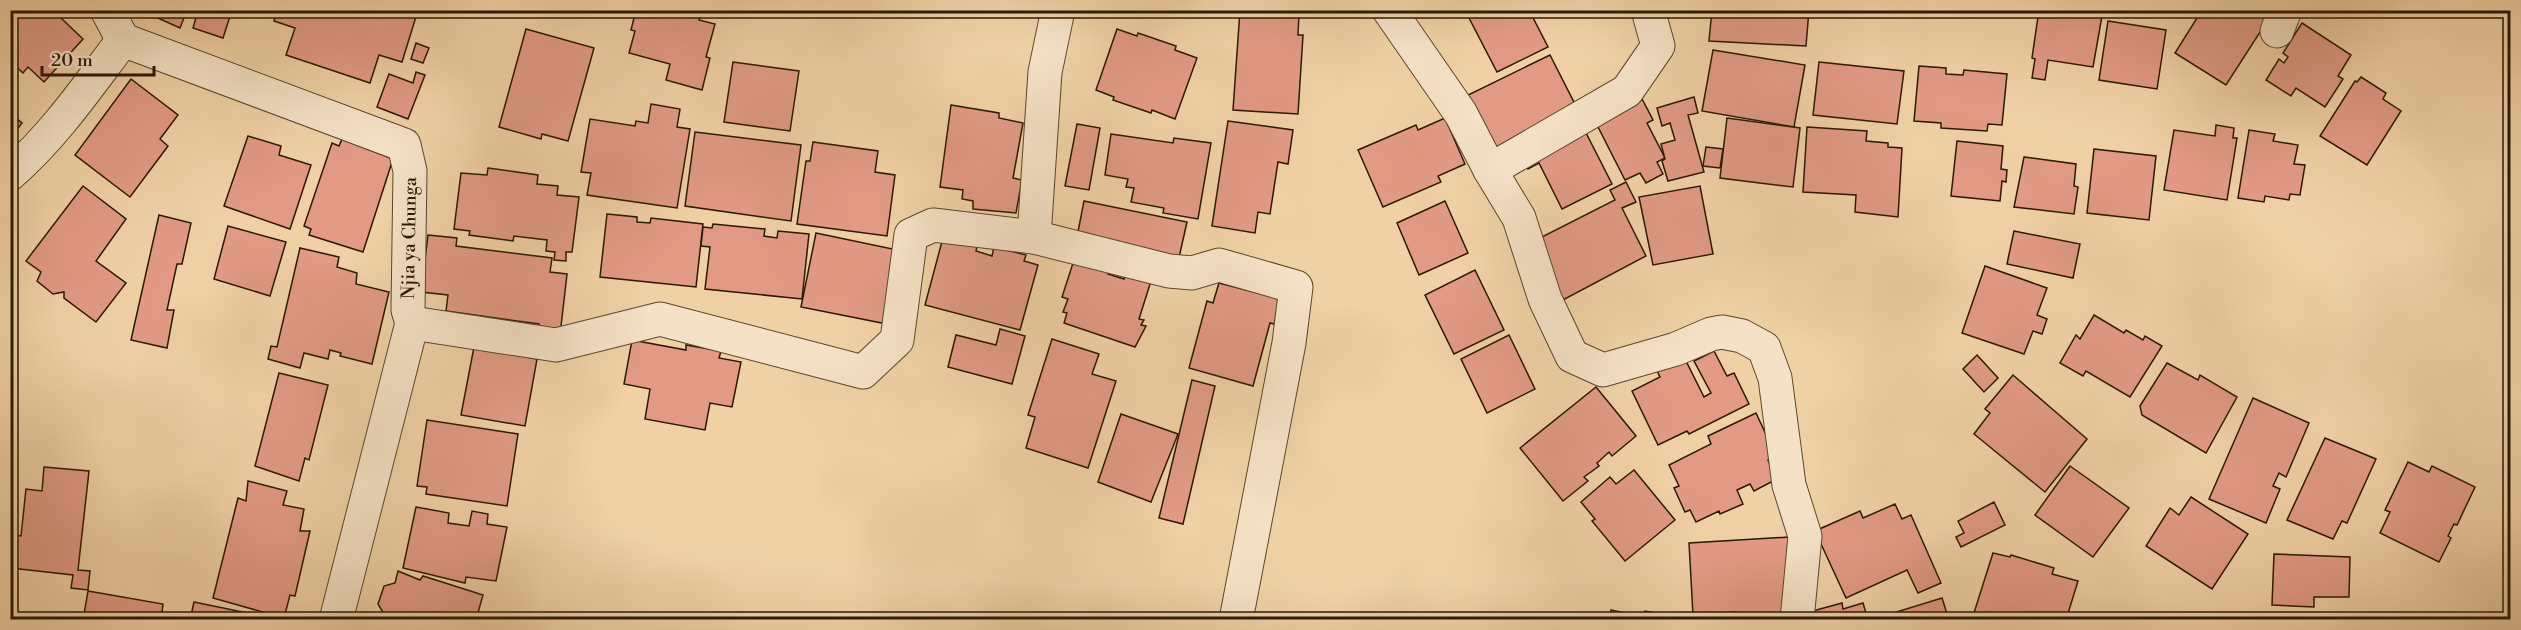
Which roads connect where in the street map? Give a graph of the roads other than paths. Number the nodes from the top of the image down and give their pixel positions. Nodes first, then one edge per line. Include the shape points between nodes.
1 (107, 10) edge
2 (1058, 10) edge
3 (1389, 10) edge
4 (1648, 10) edge
5 (123, 40) junction
6 (1490, 170) junction
7 (10, 174) edge
8 (1034, 237) junction
9 (412, 323) junction
10 (336, 620) edge
11 (1236, 620) edge
12 (1797, 620) edge

1 - 5 street
2 - 8 street via 1045,72
3 - 6 street via 1461,114
4 - 6 street via 1658,46 1627,91
5 - 7 street via 71,109
5 - 9 street, Njia ya Chunga via 404,145 411,171 408,310
6 - 12 street via 1518,218 1545,299 1572,356 1603,370 1722,332 1742,336 1764,348 1775,378 1789,485 1805,536
8 - 9 street via 933,225 911,235 897,340 863,372 660,319 556,345
8 - 11 street via 1168,271 1192,273 1219,265 1296,288
9 - 10 street, Njia ya Chunga

